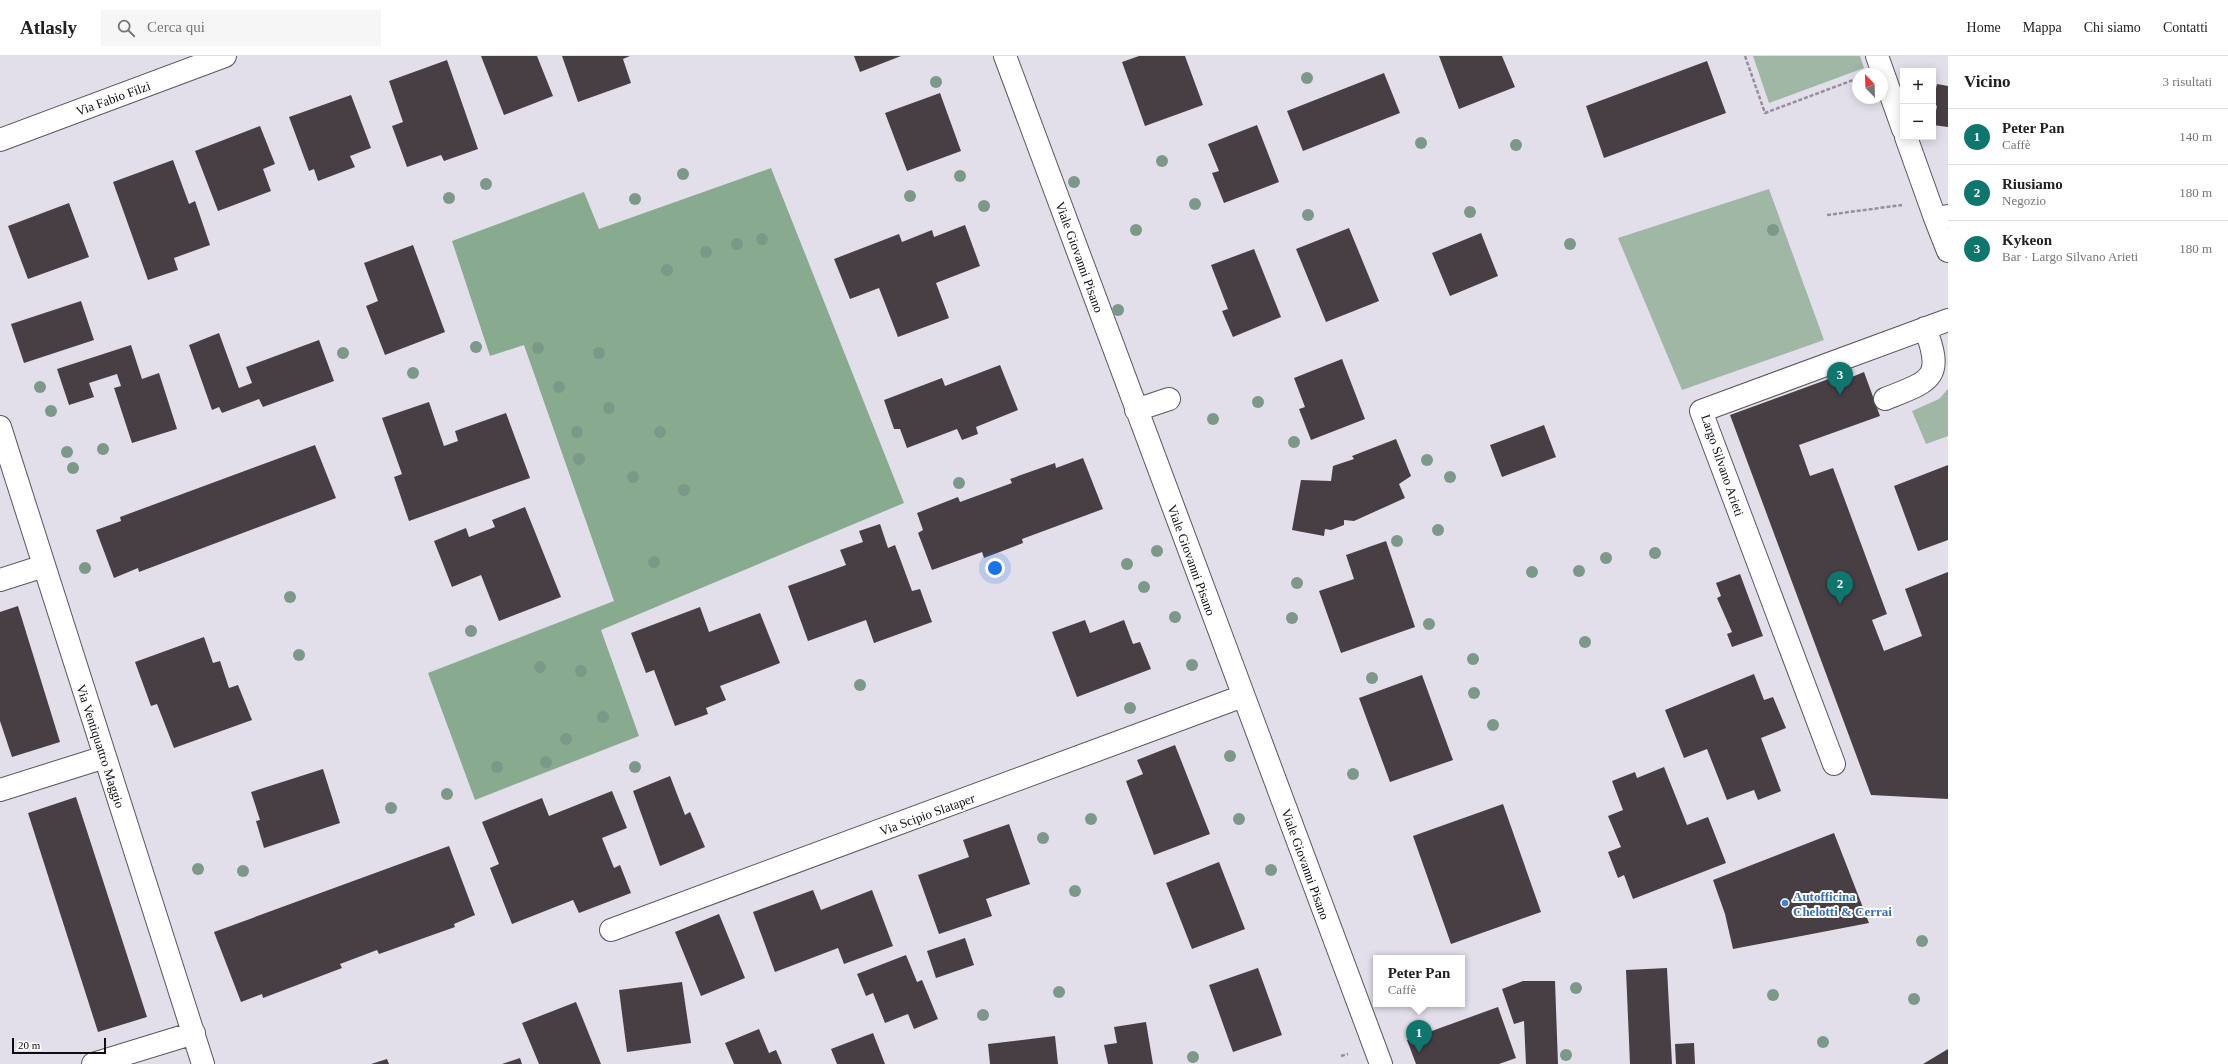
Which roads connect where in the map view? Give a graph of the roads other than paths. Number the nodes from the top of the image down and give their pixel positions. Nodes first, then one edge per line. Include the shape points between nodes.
1 (225, 56) edge
2 (1005, 56) edge
3 (1877, 56) edge
4 (1900, 121) edge
5 (0, 140) edge
6 (1907, 140) edge
7 (1937, 212) edge
8 (1948, 251) edge
9 (1948, 320) edge
10 (1925, 328) junction
11 (1169, 399) dead end
12 (1885, 399) dead end
13 (1136, 410) junction
14 (0, 427) edge
15 (44, 566) junction
16 (0, 580) edge
17 (1243, 696) junction
18 (105, 757) junction
19 (1834, 764) dead end
20 (0, 790) edge
21 (611, 930) dead end
22 (194, 1032) junction
23 (93, 1064) edge
24 (203, 1064) edge
25 (1381, 1064) edge

1 - 5 street, Via Fabio Filzi
2 - 13 street, Viale Giovanni Pisano
3 - 4 street
6 - 7 street
7 - 8 street
9 - 10 street, Largo Silvano Arieti
10 - 12 street via 1934,351 1935,364 1930,375 1912,388
10 - 19 street, Largo Silvano Arieti via 1701,411
11 - 13 street
13 - 17 street, Viale Giovanni Pisano
14 - 15 street, Via Ventiquattro Maggio
15 - 16 street
15 - 18 street, Via Ventiquattro Maggio
17 - 21 street, Via Scipio Slataper
17 - 25 street, Viale Giovanni Pisano
18 - 20 street
18 - 22 street, Via Ventiquattro Maggio
22 - 23 street
22 - 24 street, Via Ventiquattro Maggio

